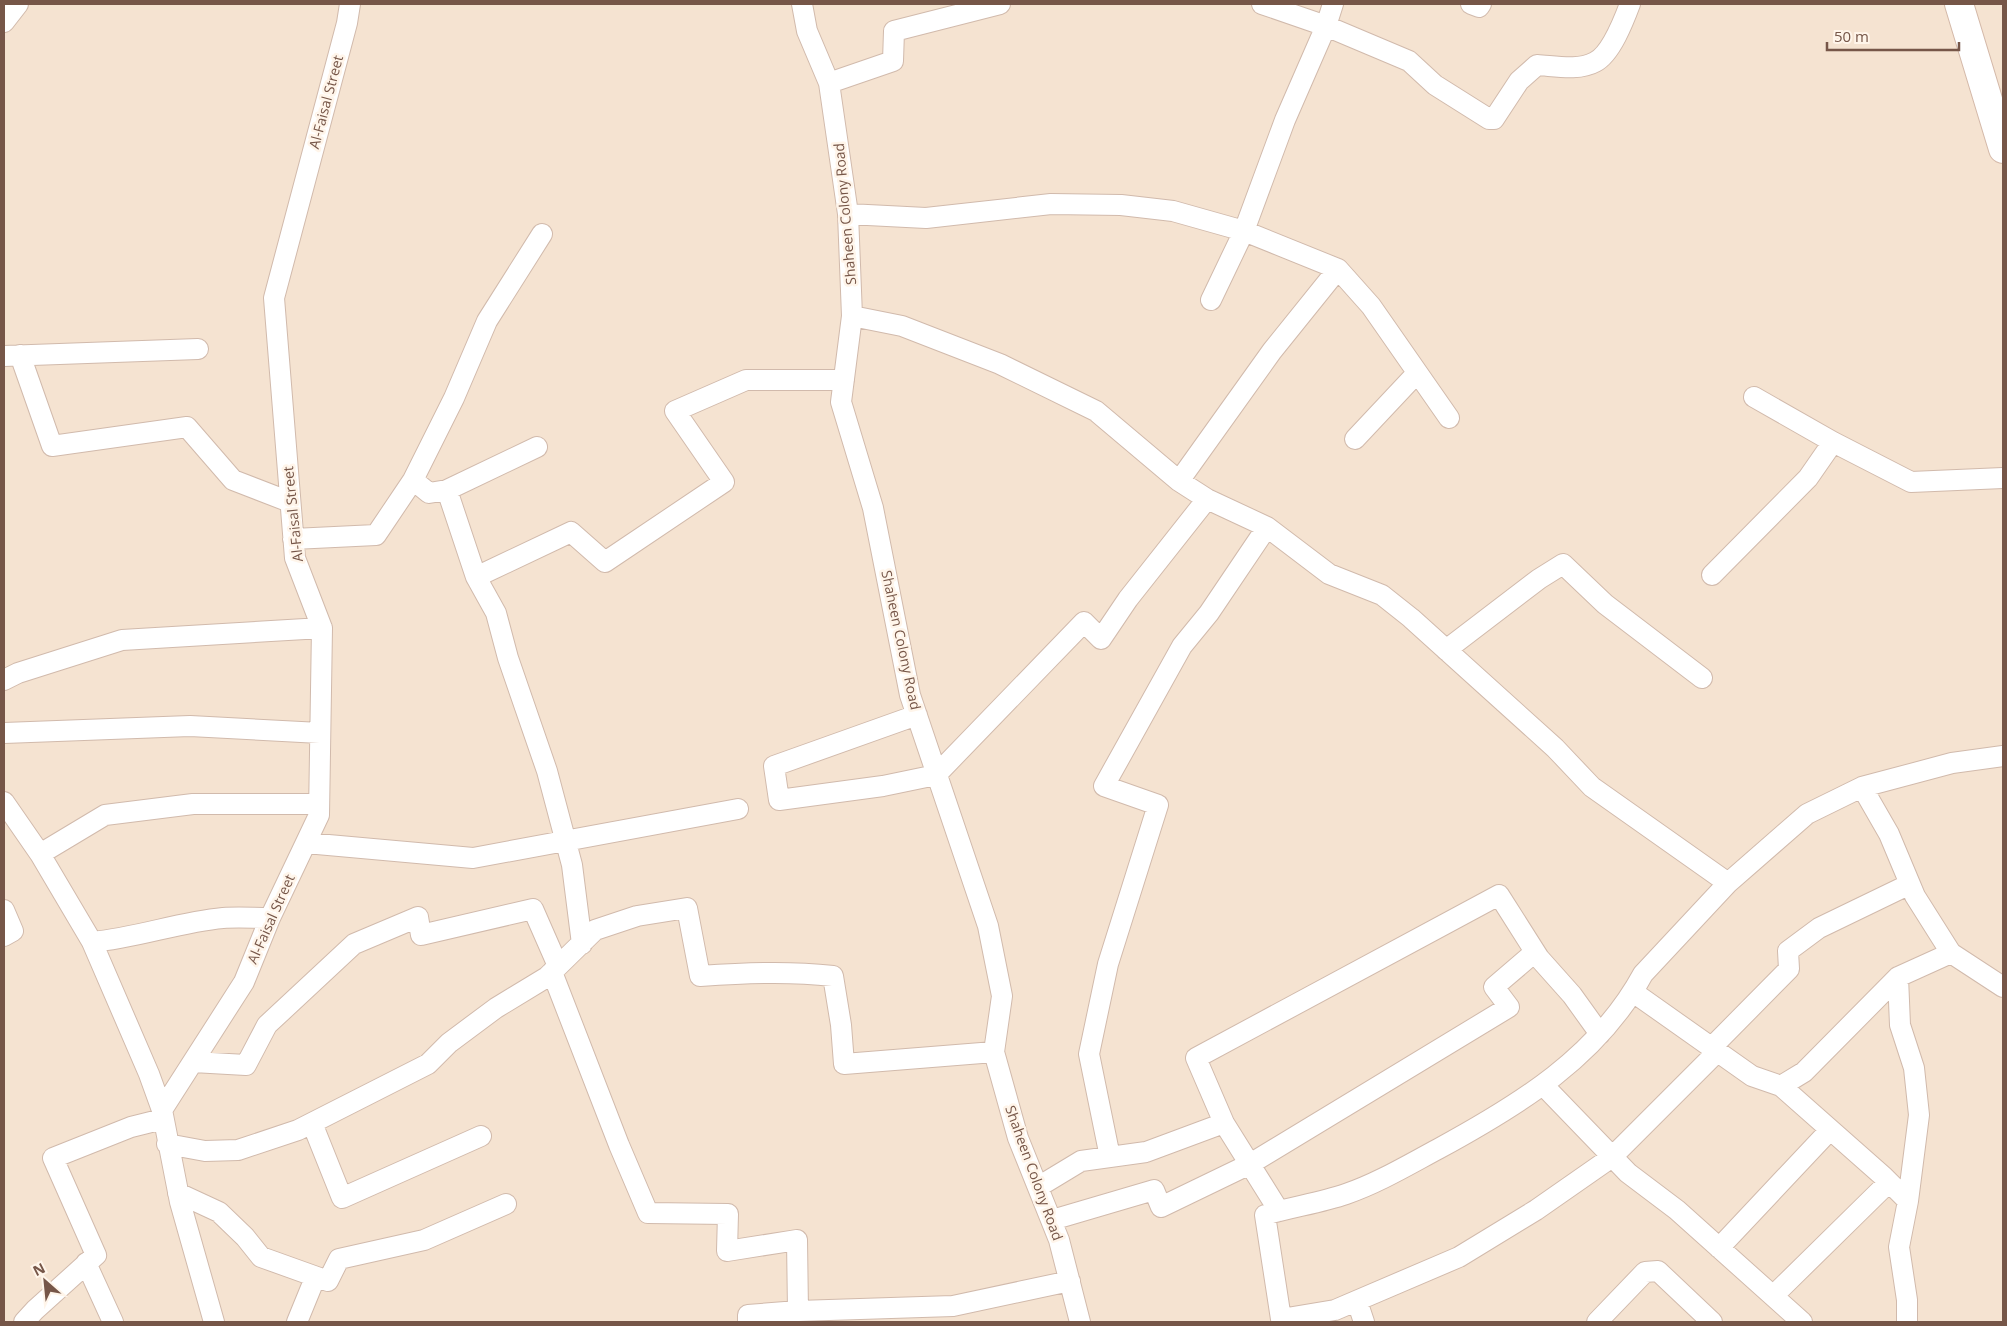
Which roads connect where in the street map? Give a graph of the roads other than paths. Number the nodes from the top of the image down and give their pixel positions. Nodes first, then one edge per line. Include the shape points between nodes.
1 (18, 4) edge
2 (350, 4) edge
3 (802, 4) edge
4 (1000, 4) edge
5 (1262, 4) edge
6 (1333, 4) edge
7 (1471, 4) edge
8 (1481, 4) edge
9 (1630, 4) edge
10 (1959, 4) edge
11 (4, 22) edge
12 (1326, 26) junction
13 (828, 82) junction
14 (1999, 120) edge
15 (2003, 150) edge
16 (848, 214) junction
17 (1244, 231) junction
18 (542, 234) dead end
19 (1338, 269) junction
20 (1211, 300) dead end
21 (852, 316) junction
22 (198, 349) dead end
23 (12, 355) edge
24 (1417, 373) junction
25 (844, 380) junction
26 (1754, 397) dead end
27 (1449, 418) dead end
28 (1355, 439) dead end
29 (1833, 442) junction
30 (537, 447) dead end
31 (2003, 478) edge
32 (413, 480) junction
33 (1179, 481) junction
34 (447, 490) junction
35 (1208, 499) junction
36 (290, 502) junction
37 (1267, 527) junction
38 (293, 539) junction
39 (1712, 575) dead end
40 (476, 577) junction
41 (322, 628) junction
42 (1446, 650) junction
43 (1702, 678) dead end
44 (4, 680) edge
45 (917, 715) junction
46 (4, 733) edge
47 (320, 733) junction
48 (2003, 756) edge
49 (936, 775) junction
50 (1862, 787) junction
51 (4, 802) edge
52 (319, 804) junction
53 (738, 810) dead end
54 (565, 840) junction
55 (306, 843) junction
56 (40, 854) junction
57 (1728, 883) junction
58 (1910, 884) junction
59 (4, 910) edge
60 (270, 918) junction
61 (4, 936) edge
62 (92, 942) junction
63 (582, 944) junction
64 (1535, 952) junction
65 (1951, 953) junction
66 (555, 969) junction
67 (1898, 978) junction
68 (2003, 987) edge
69 (1633, 992) junction
70 (1600, 1034) junction
71 (1714, 1050) junction
72 (994, 1052) junction
73 (193, 1062) junction
74 (1544, 1086) junction
75 (1781, 1086) junction
76 (162, 1114) junction
77 (312, 1123) junction
78 (1224, 1123) junction
79 (1830, 1130) junction
80 (481, 1136) dead end
81 (167, 1144) junction
82 (1110, 1157) junction
83 (1612, 1157) junction
84 (1250, 1164) junction
85 (1889, 1182) junction
86 (1038, 1187) junction
87 (178, 1193) junction
88 (1908, 1201) junction
89 (506, 1204) dead end
90 (1279, 1211) junction
91 (1052, 1220) junction
92 (1719, 1248) junction
93 (86, 1264) junction
94 (315, 1278) junction
95 (1070, 1281) junction
96 (1773, 1296) junction
97 (1357, 1301) junction
98 (798, 1311) junction
99 (887, 1315) edge
100 (24, 1322) edge
101 (113, 1322) edge
102 (214, 1322) edge
103 (297, 1322) edge
104 (748, 1322) edge
105 (1080, 1322) edge
106 (1364, 1322) edge
107 (1597, 1322) edge
108 (1712, 1322) edge
109 (1802, 1322) edge
110 (1907, 1322) edge

1 - 11 street
2 - 36 street, Al-Faisal Street via 274,298
3 - 13 street, Shaheen Colony Road via 807,31
4 - 13 street via 894,32 894,61
5 - 12 street
6 - 12 street
7 - 8 street via 1480,8
9 - 12 street via 1616,39 1596,62 1576,67 1537,65 1519,81 1494,119 1489,120 1435,85 1409,61
10 - 14 street
12 - 17 street via 1285,120
13 - 16 street, Shaheen Colony Road
14 - 15 street
16 - 17 street via 926,218 1050,204 1121,205 1173,210
16 - 21 street, Shaheen Colony Road
17 - 19 street
17 - 20 street
18 - 32 street via 487,321 454,398
19 - 24 street via 1371,306
19 - 33 street via 1272,351
21 - 25 street, Shaheen Colony Road
21 - 33 street via 902,326 1000,364 1096,411
22 - 23 street
23 - 36 street via 52,446 187,427 233,480
24 - 27 street
24 - 28 street
25 - 40 street via 746,380 675,411 724,482 605,562 571,532
25 - 45 street, Shaheen Colony Road via 841,402 873,508 908,686
26 - 29 street
29 - 31 street via 1911,482
29 - 39 street via 1808,478
30 - 34 street
32 - 34 street via 429,493
32 - 38 street via 376,535
33 - 35 street
34 - 40 street
35 - 37 street
35 - 49 street via 1128,599 1101,640 1084,622
36 - 38 street, Al-Faisal Street
37 - 42 street via 1329,574 1382,595
37 - 82 street via 1209,613 1182,646 1104,786 1158,805 1108,964 1089,1054
38 - 41 street, Al-Faisal Street via 295,558
40 - 54 street via 496,613 547,771
41 - 44 street via 122,640
41 - 47 street, Al-Faisal Street
42 - 43 street via 1563,564 1605,604
42 - 57 street via 1555,748 1592,788
45 - 49 street, Shaheen Colony Road
45 - 49 street via 774,766 780,800
46 - 47 street via 190,726
47 - 52 street, Al-Faisal Street
48 - 50 street via 1952,764
49 - 72 street, Shaheen Colony Road via 988,926 1002,996
50 - 57 street via 1807,814
50 - 58 street via 1889,834
51 - 56 street
52 - 55 street, Al-Faisal Street via 319,814
52 - 56 street via 193,804 105,816
53 - 54 street
54 - 55 street via 474,858
54 - 63 street via 572,865
55 - 60 street, Al-Faisal Street
56 - 62 street
57 - 69 street via 1643,974
58 - 65 street
58 - 71 street via 1819,928 1788,951 1789,969
59 - 61 street via 13,931
60 - 62 street via 223,918 124,939
60 - 73 street, Al-Faisal Street via 244,982
62 - 76 street via 149,1074
63 - 66 street
63 - 72 street via 596,930 637,916 687,908 700,976 765,972 833,976 844,1064
64 - 70 street
64 - 78 street via 1499,895 1196,1058
64 - 84 street via 1494,987 1509,1007
65 - 67 street
65 - 68 street
66 - 73 street via 533,909 421,935 418,916 354,944 267,1025 246,1065
66 - 77 street via 449,1043 428,1064
66 - 98 street via 619,1145 648,1213 728,1214 727,1251 797,1240
67 - 75 street via 1804,1072
67 - 88 street via 1900,1025 1914,1068 1919,1115
69 - 70 street
69 - 71 street
70 - 74 street via 1590,1047
71 - 75 street via 1752,1076
71 - 83 street
72 - 86 street, Shaheen Colony Road via 1018,1138
73 - 76 street, Al-Faisal Street
74 - 83 street
74 - 90 street via 1404,1168 1346,1194
75 - 79 street
76 - 81 street
76 - 93 street via 53,1158 96,1254
77 - 80 street via 342,1198
77 - 81 street via 238,1150 205,1151
78 - 82 street via 1146,1152
78 - 84 street
79 - 85 street
79 - 92 street
81 - 87 street
82 - 86 street via 1081,1162
83 - 92 street
83 - 97 street via 1536,1210 1459,1257
84 - 90 street
84 - 91 street via 1160,1207 1154,1190
85 - 88 street
85 - 96 street
86 - 91 street, Shaheen Colony Road
87 - 94 street via 219,1212 260,1256
87 - 102 street
88 - 110 street via 1899,1247
89 - 94 street via 424,1240 339,1259 328,1281
90 - 97 street via 1265,1215 1281,1319 1335,1310
91 - 95 street, Shaheen Colony Road
92 - 96 street
93 - 100 street
93 - 101 street
94 - 103 street
95 - 99 street via 953,1306
95 - 105 street, Shaheen Colony Road
96 - 109 street
97 - 106 street
98 - 99 street
98 - 104 street via 748,1315
107 - 108 street via 1645,1272 1653,1270 1658,1271

